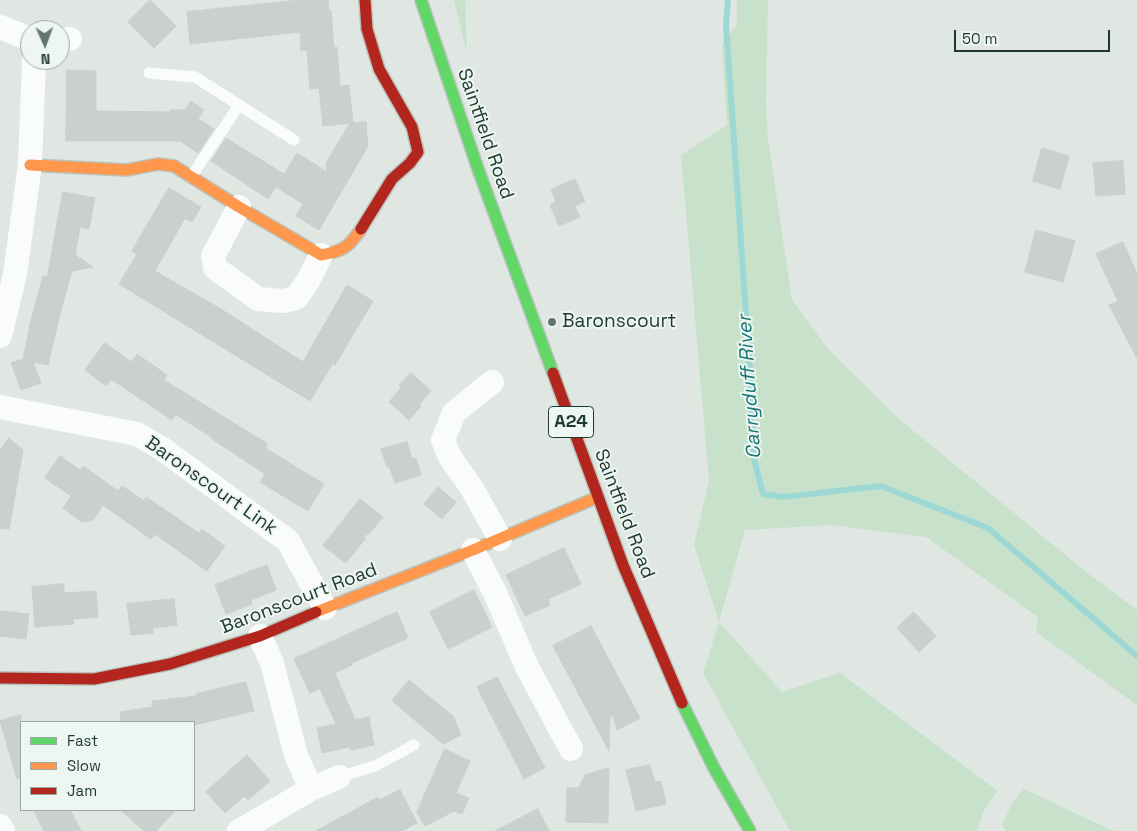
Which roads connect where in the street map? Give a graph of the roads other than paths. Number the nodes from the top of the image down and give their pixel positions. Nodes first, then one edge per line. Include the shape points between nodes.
1 (365, 0) edge
2 (422, 0) edge
3 (0, 27) edge
4 (20, 35) edge
5 (34, 70) edge
6 (149, 72) dead end
7 (239, 105) junction
8 (294, 140) dead end
9 (30, 165) junction
10 (191, 177) junction
11 (238, 208) junction
12 (321, 255) junction
13 (0, 336) edge
14 (492, 382) dead end
15 (0, 407) edge
16 (598, 497) junction
17 (500, 539) junction
18 (474, 550) junction
19 (325, 608) junction
20 (260, 636) junction
21 (0, 678) edge
22 (414, 745) dead end
23 (571, 748) dead end
24 (339, 777) joint
25 (311, 789) junction
26 (0, 826) edge
27 (3, 831) edge
28 (239, 831) edge
29 (750, 831) edge

1 - 12 main road via 368,30 379,69 412,127 418,152 392,179 350,244 337,252
2 - 16 main road, Saintfield Road / A24 via 478,169
3 - 4 street
5 - 9 street
6 - 7 lane via 195,77
7 - 8 lane
7 - 10 lane
9 - 10 main road via 127,170 158,164 174,166
9 - 13 street via 15,274
10 - 11 main road
11 - 12 main road
11 - 12 street via 213,256 215,268 258,299 283,301 296,298
14 - 17 street via 454,413 443,440
15 - 19 street, Baronscourt Link via 137,434 161,448 288,541
16 - 17 main road, Baronscourt Road
16 - 29 main road, Saintfield Road / A24 via 682,703
17 - 18 main road, Baronscourt Road
18 - 19 main road, Baronscourt Road
18 - 23 street via 527,667 540,708
19 - 20 main road, Baronscourt Road
20 - 21 main road, Baronscourt Road via 170,664 94,679
20 - 25 street via 272,663 296,755
22 - 24 lane via 375,766
24 - 25 street
25 - 28 street
26 - 27 street

